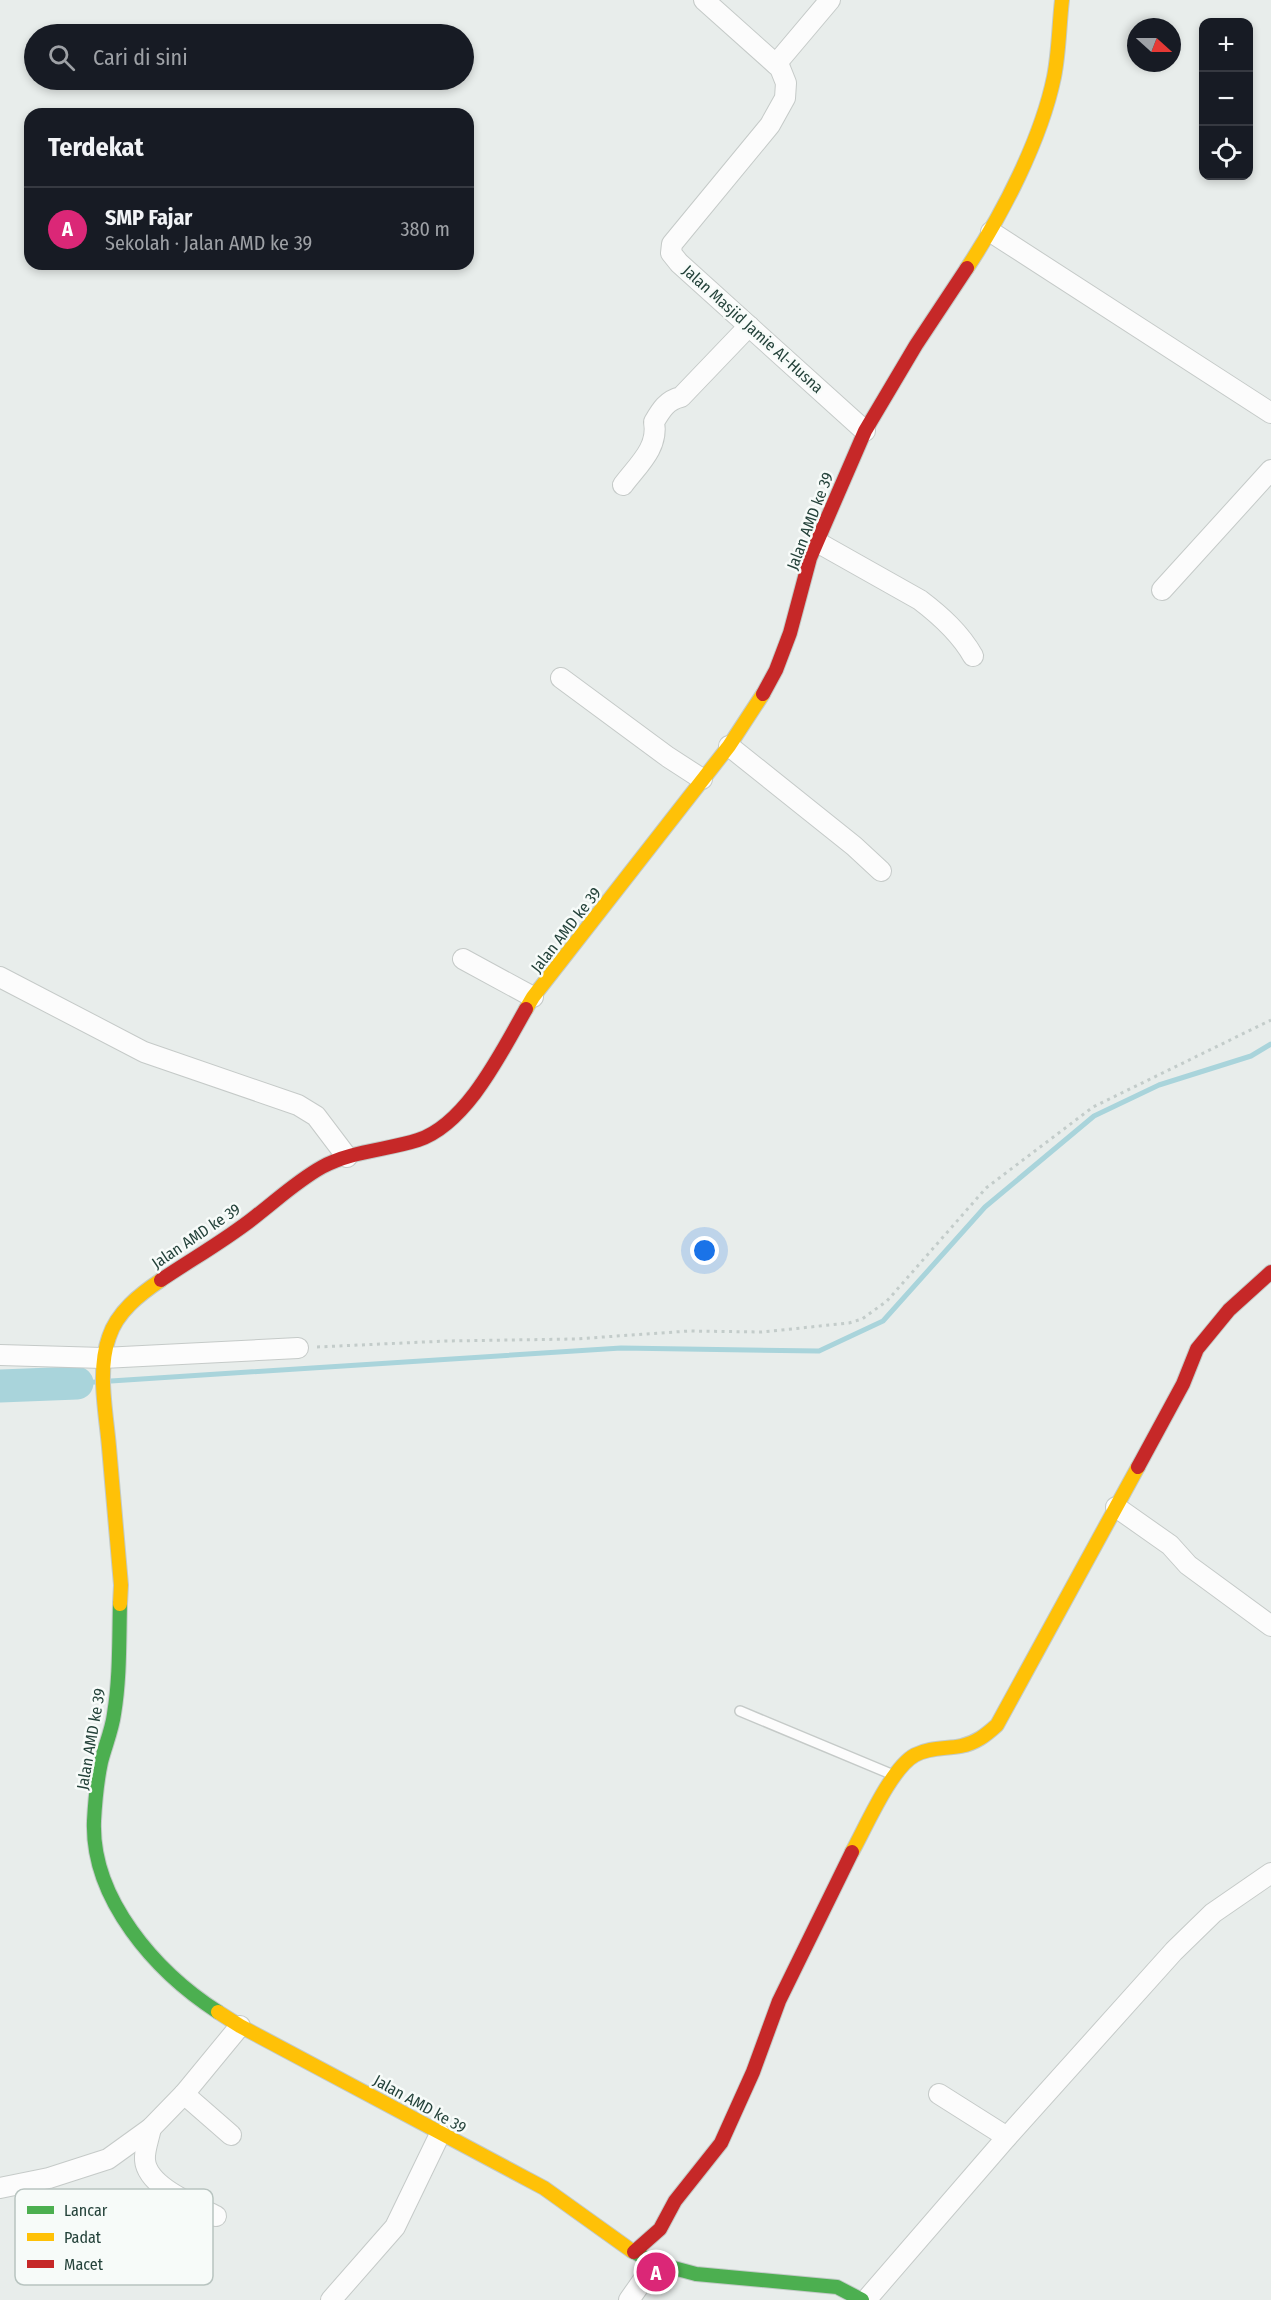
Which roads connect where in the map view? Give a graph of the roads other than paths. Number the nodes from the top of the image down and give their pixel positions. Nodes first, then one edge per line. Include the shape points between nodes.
1 (704, 0) edge
2 (830, 0) edge
3 (1062, 0) edge
4 (776, 64) junction
5 (990, 232) junction
6 (748, 326) junction
7 (1271, 414) edge
8 (865, 431) junction
9 (1271, 470) edge
10 (623, 485) dead end
11 (817, 542) junction
12 (1162, 590) dead end
13 (973, 656) dead end
14 (561, 678) dead end
15 (729, 746) junction
16 (702, 779) junction
17 (880, 871) dead end
18 (463, 959) dead end
19 (0, 977) edge
20 (533, 997) junction
21 (346, 1157) junction
22 (1271, 1272) edge
23 (298, 1348) road end
24 (0, 1355) edge
25 (103, 1358) junction
26 (1116, 1507) junction
27 (1271, 1626) edge
28 (740, 1711) dead end
29 (894, 1775) junction
30 (1271, 1874) edge
31 (240, 2026) junction
32 (184, 2094) junction
33 (939, 2094) dead end
34 (151, 2128) junction
35 (440, 2134) junction
36 (231, 2135) dead end
37 (1007, 2137) junction
38 (0, 2188) edge
39 (166, 2189) edge
40 (213, 2214) edge
41 (216, 2216) dead end
42 (634, 2252) junction
43 (655, 2263) junction
44 (331, 2300) edge
45 (629, 2300) edge
46 (864, 2300) edge

1 - 4 street, Jalan Masjid Jamie Al-Husna
2 - 4 street
3 - 5 street, Jalan AMD ke 39 via 1048,100 1029,151
4 - 6 street, Jalan Masjid Jamie Al-Husna via 786,83 785,98 776,115 672,244 671,253
5 - 7 street
5 - 8 street, Jalan AMD ke 39
6 - 8 street, Jalan Masjid Jamie Al-Husna
6 - 10 street via 681,397 671,399 660,412 654,422 657,433 650,451
8 - 11 street, Jalan AMD ke 39
9 - 12 street
11 - 13 street via 920,600 964,640
11 - 15 street, Jalan AMD ke 39 via 776,670
14 - 16 street
15 - 16 street, Jalan AMD ke 39
15 - 17 street
16 - 20 street, Jalan AMD ke 39
18 - 20 street
19 - 21 street via 144,1052 298,1106 316,1116
20 - 21 street, Jalan AMD ke 39 via 489,1073 441,1130 419,1140
21 - 25 street, Jalan AMD ke 39 via 294,1184 255,1216 139,1294 109,1335
22 - 26 street via 1229,1310 1197,1349 1183,1384
23 - 25 street
24 - 25 street
25 - 31 street, Jalan AMD ke 39 via 121,1585 114,1715 101,1764 94,1839 113,1903 135,1935 163,1967 206,2004
26 - 27 street
26 - 29 street via 997,1725 983,1738 961,1746 934,1748 914,1755
28 - 29 lane
29 - 42 street via 779,2001 753,2072 720,2144 675,2201 660,2229
30 - 37 street via 1213,1913 1174,1951
31 - 32 street
31 - 35 street, Jalan AMD ke 39
32 - 34 street
32 - 36 street
33 - 37 street
34 - 38 street via 108,2159 49,2178
34 - 39 street via 145,2160 149,2176
35 - 42 street, Jalan AMD ke 39 via 544,2188
35 - 44 street via 395,2227
37 - 46 street
40 - 41 street
42 - 43 street, Jalan AMD ke 39
43 - 45 street
43 - 46 street, Jalan AMD ke 39 via 696,2274 837,2287

